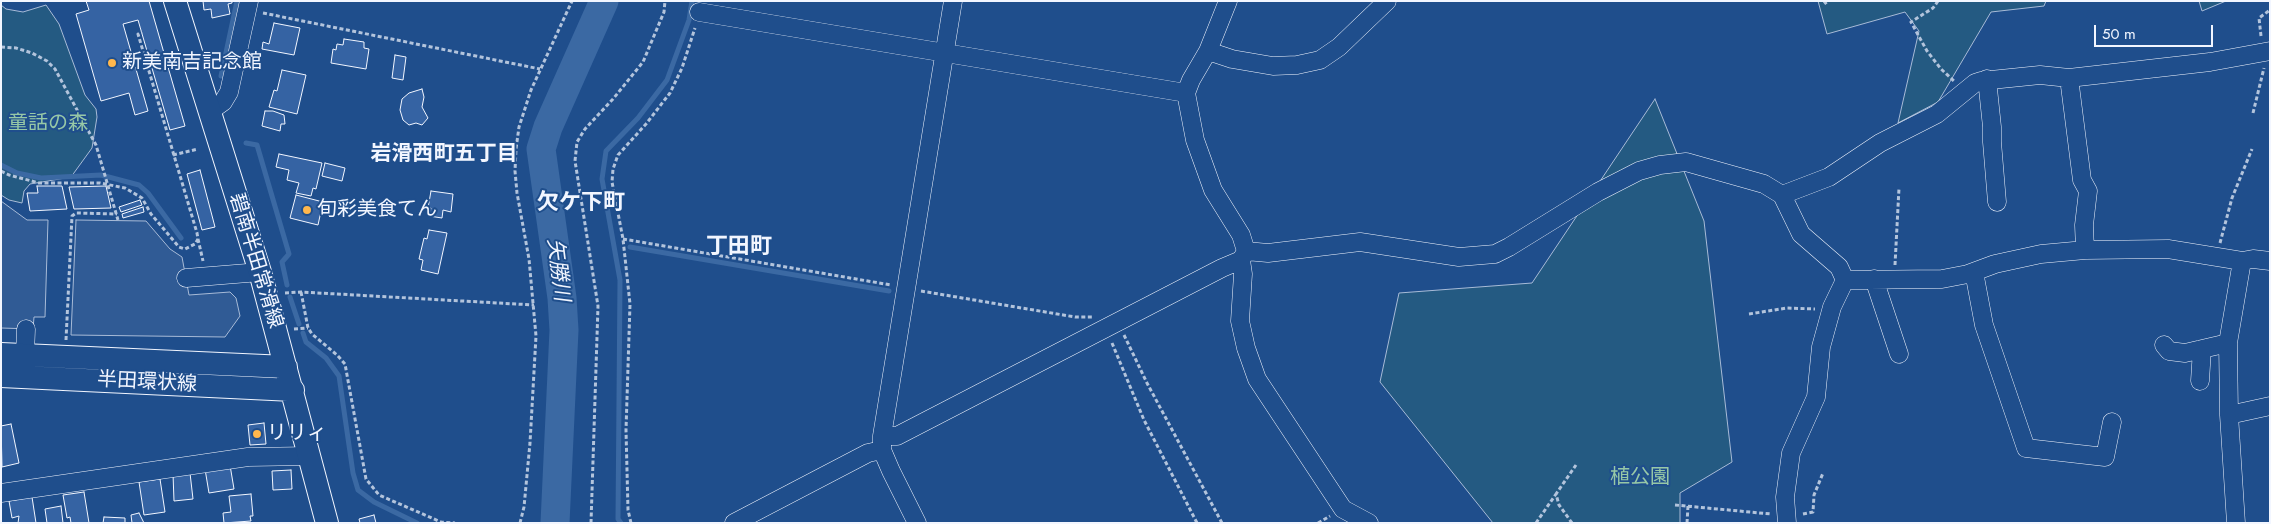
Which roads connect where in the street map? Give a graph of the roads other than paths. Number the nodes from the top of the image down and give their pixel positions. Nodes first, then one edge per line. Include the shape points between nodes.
1 (174, 1) edge
2 (953, 1) edge
3 (1228, 1) edge
4 (1387, 1) edge
5 (248, 5) edge
6 (700, 12) road end
7 (1208, 51) junction
8 (2265, 51) edge
9 (944, 52) junction
10 (2068, 78) junction
11 (1987, 79) junction
12 (1186, 93) junction
13 (209, 112) junction
14 (1782, 195) junction
15 (1997, 202) dead end
16 (2084, 250) junction
17 (1244, 256) junction
18 (2242, 261) junction
19 (2270, 261) edge
20 (260, 272) junction
21 (1974, 272) junction
22 (186, 278) dead end
23 (1845, 280) junction
24 (1874, 280) junction
25 (26, 329) dead end
26 (2228, 343) junction
27 (2164, 345) dead end
28 (2202, 349) junction
29 (1, 354) edge
30 (1899, 354) dead end
31 (25, 355) junction
32 (286, 367) junction
33 (1, 376) edge
34 (2200, 381) dead end
35 (293, 390) junction
36 (2270, 406) edge
37 (2229, 415) junction
38 (2112, 422) dead end
39 (882, 443) junction
40 (310, 456) junction
41 (1, 493) edge
42 (1786, 519) edge
43 (327, 523) edge
44 (734, 523) edge
45 (917, 523) edge
46 (1369, 523) edge
47 (2236, 523) edge

1 - 13 main road, 碧南半田常滑線
2 - 9 street
3 - 7 street
4 - 7 street via 1339,47 1320,60 1273,66
5 - 13 street via 229,92 223,102
6 - 9 street
7 - 12 street
8 - 10 street via 2210,62
9 - 12 street
9 - 39 street
10 - 11 street via 2040,75
10 - 16 street via 2082,180 2088,191
11 - 14 street via 1975,83 1937,114 1880,143 1829,177
11 - 15 street
12 - 17 street via 1195,140 1213,190 1241,235
13 - 20 main road, 碧南半田常滑線
14 - 17 street via 1764,184 1686,162 1639,171 1495,254 1459,257 1360,242
14 - 23 street via 1801,234 1839,267
16 - 18 street via 2168,249
16 - 21 street via 2041,254
17 - 39 street
17 - 46 street via 1240,321 1257,379 1329,490 1344,509
18 - 19 street
18 - 26 street
20 - 22 street
20 - 32 main road, 碧南半田常滑線
21 - 24 street via 1942,279
21 - 38 street via 1984,325 2026,448 2105,457
23 - 24 street
23 - 42 street via 1832,307 1821,347 1816,397 1791,453 1785,497
24 - 30 street
25 - 31 street
26 - 28 street
26 - 37 street
27 - 28 street via 2169,351
28 - 34 street
29 - 31 main road, 半田環状線
31 - 32 main road, 半田環状線
32 - 35 main road, 碧南半田常滑線
33 - 35 main road, 半田環状線
35 - 40 main road, 碧南半田常滑線
36 - 37 street
37 - 47 street
39 - 44 street
39 - 45 street
40 - 41 street via 248,457
40 - 43 main road, 碧南半田常滑線

